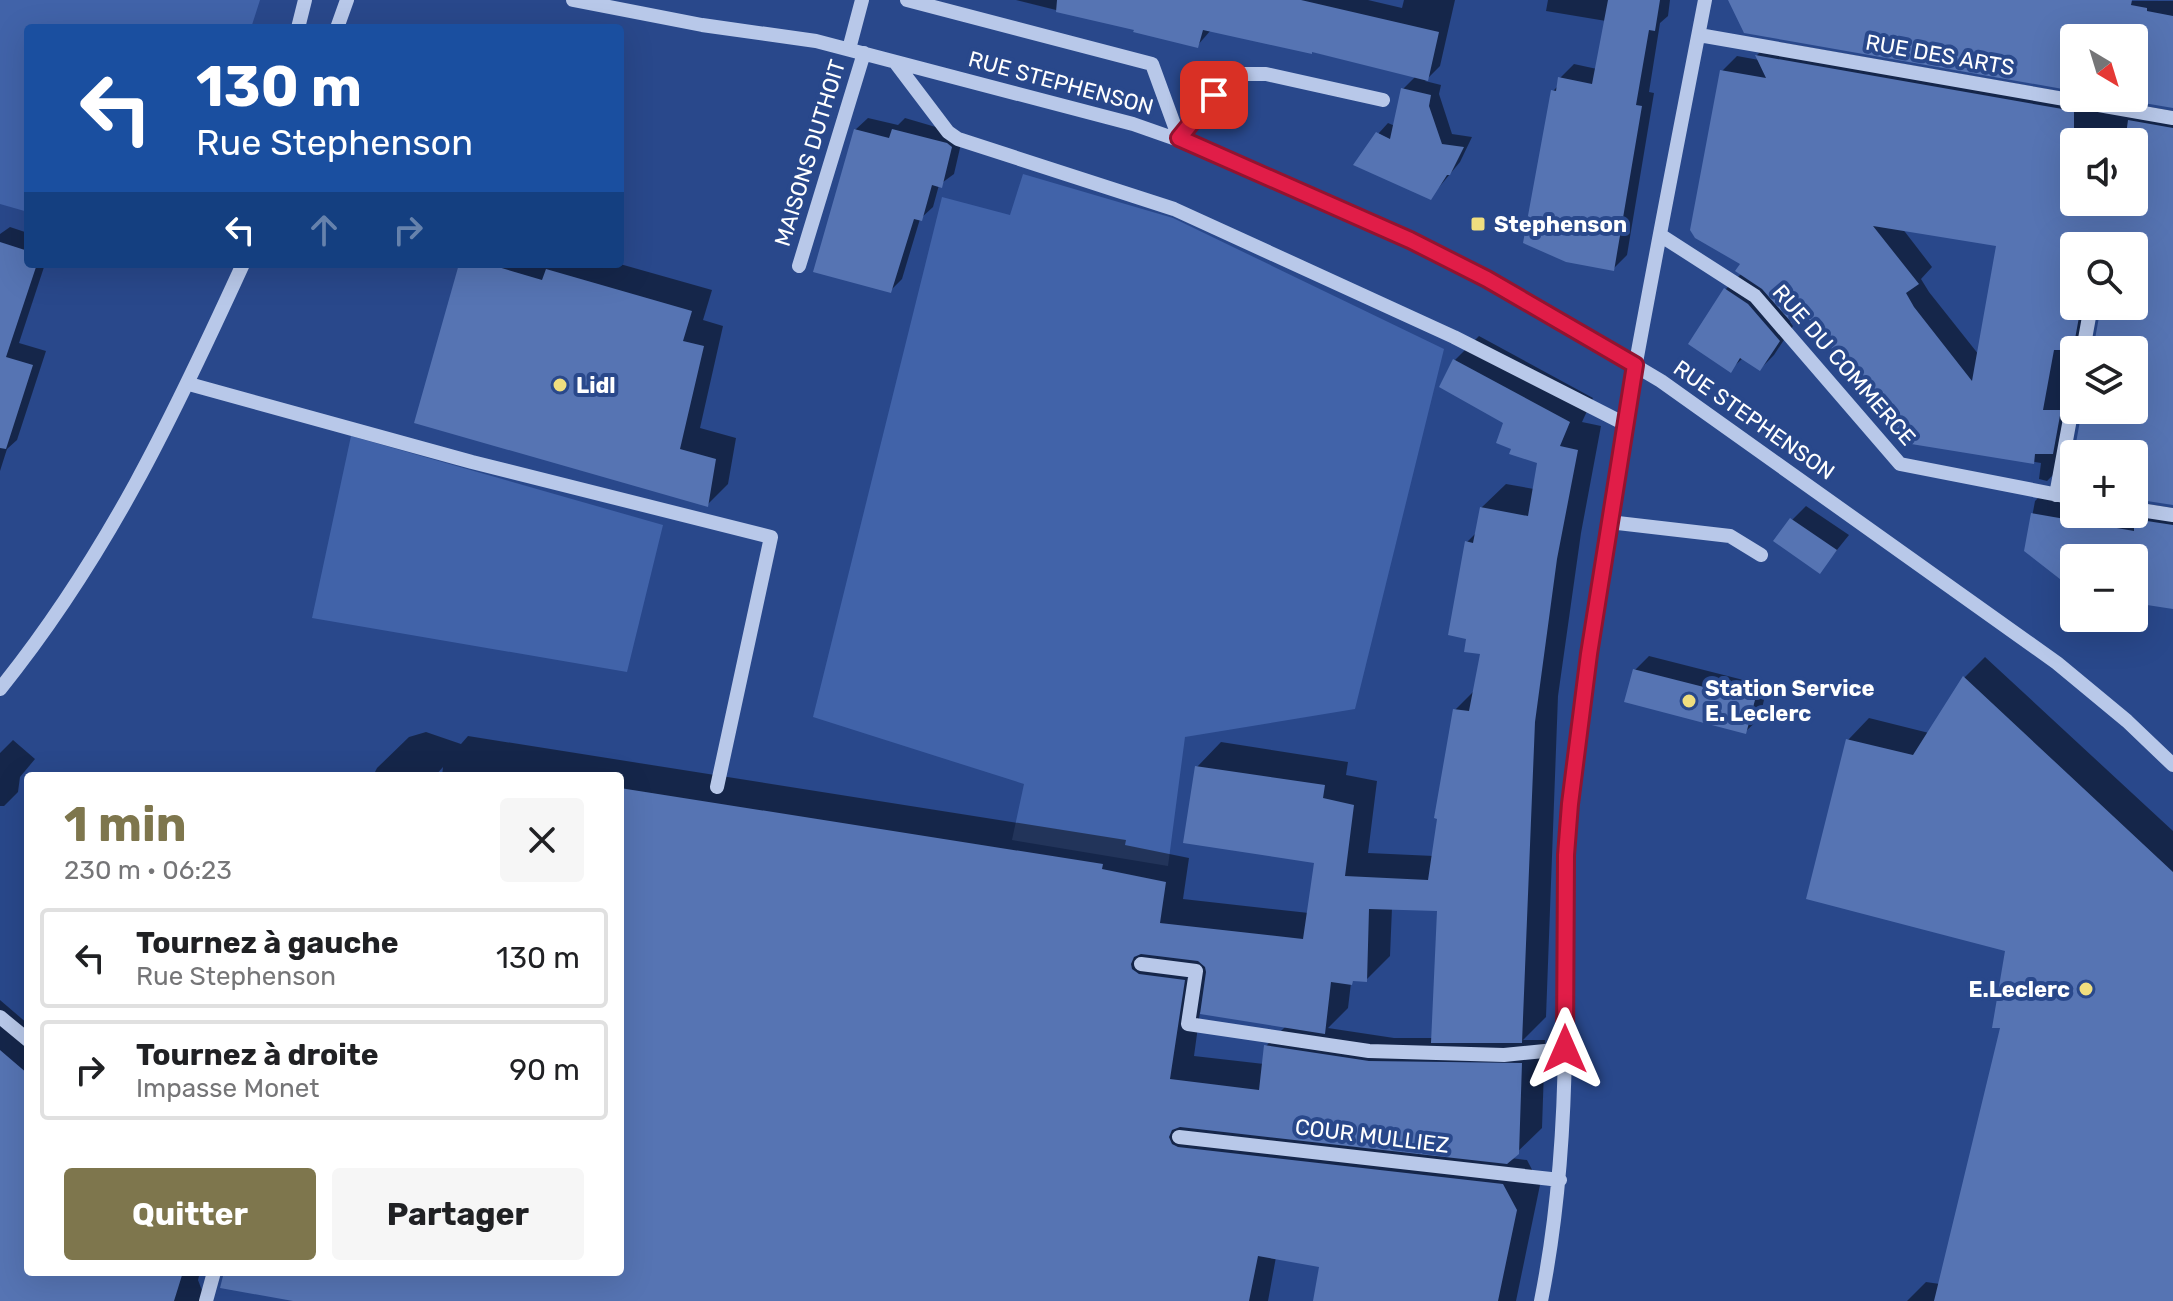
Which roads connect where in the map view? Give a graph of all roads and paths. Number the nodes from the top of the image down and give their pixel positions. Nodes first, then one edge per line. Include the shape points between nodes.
1 (305, 0) edge
2 (347, 0) edge
3 (573, 0) edge
4 (862, 0) edge
5 (907, 0) edge
6 (1705, 0) edge
7 (299, 24) edge
8 (338, 24) edge
9 (1699, 35) junction
10 (856, 51) junction
11 (895, 62) junction
12 (1383, 100) dead end
13 (2173, 118) edge
14 (1179, 138) junction
15 (1660, 235) junction
16 (799, 266) dead end
17 (235, 268) edge
18 (241, 268) edge
19 (217, 321) junction
20 (1635, 365) junction
21 (189, 384) junction
22 (1625, 424) junction
23 (2069, 424) edge
24 (2056, 495) junction
25 (2060, 496) edge
26 (2148, 511) edge
27 (2173, 515) edge
28 (1609, 522) junction
29 (1761, 555) dead end
30 (0, 689) edge
31 (2173, 765) edge
32 (717, 787) dead end
33 (1141, 964) dead end
34 (0, 1017) edge
35 (24, 1037) edge
36 (1565, 1049) junction
37 (1179, 1137) dead end
38 (1560, 1180) junction
39 (213, 1276) edge
40 (206, 1301) edge
41 (1541, 1301) edge

1 - 7 street
2 - 8 street
3 - 10 street, RUE STEPHENSON
4 - 10 street, MAISONS DUTHOIT
5 - 14 street via 1152,64
6 - 9 street
9 - 13 street, RUE DES ARTS
9 - 15 street
10 - 11 street, RUE STEPHENSON
10 - 16 street, MAISONS DUTHOIT
11 - 14 street, RUE STEPHENSON
11 - 22 street via 958,139 1174,209 1454,337
12 - 14 street via 1266,74 1231,74
14 - 20 street, RUE STEPHENSON via 1410,240
15 - 20 street
15 - 24 street, RUE DU COMMERCE via 1755,296 1900,464
17 - 19 street
18 - 19 street
19 - 21 street
20 - 22 street
20 - 31 street, RUE STEPHENSON via 2057,663
21 - 30 street via 114,525
21 - 32 street via 771,537
22 - 28 street
23 - 24 street
24 - 25 street, RUE DU COMMERCE
26 - 27 street
28 - 29 street via 1730,536
28 - 36 street via 1570,804
33 - 36 street via 1196,971 1188,1024 1369,1051 1504,1055
34 - 35 street
36 - 38 street
37 - 38 street, COUR MULLIEZ
38 - 41 street
39 - 40 street

